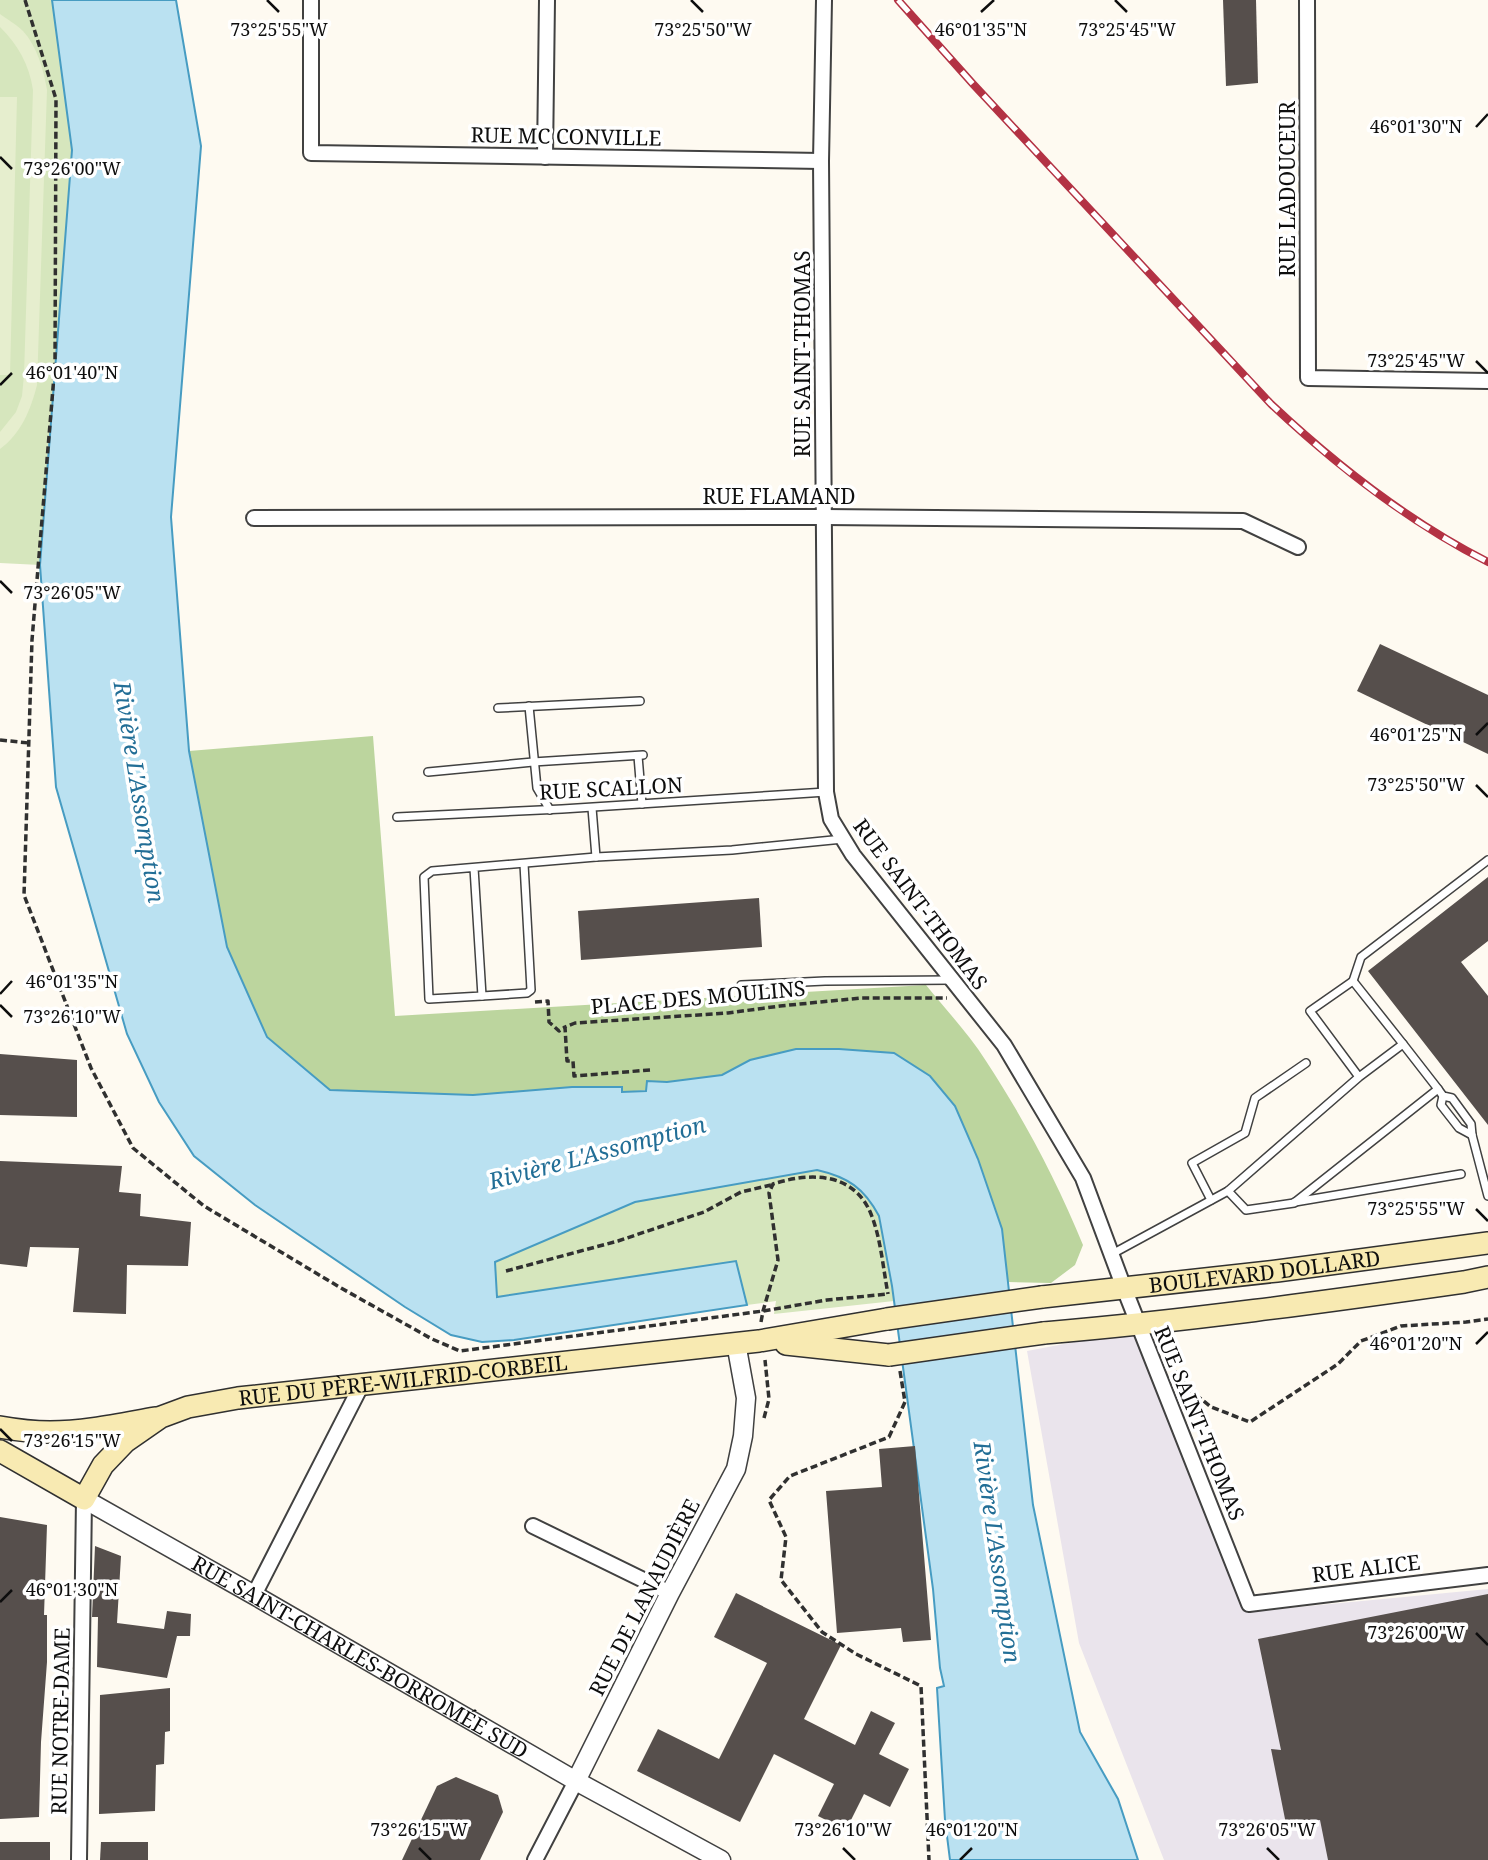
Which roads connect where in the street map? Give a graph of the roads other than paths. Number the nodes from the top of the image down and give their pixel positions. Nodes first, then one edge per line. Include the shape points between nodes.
1 (311, 0) edge
2 (547, 0) edge
3 (824, 0) edge
4 (1307, 0) edge
5 (545, 157) junction
6 (821, 161) junction
7 (1488, 381) edge
8 (824, 517) junction
9 (254, 518) dead end
10 (1298, 547) dead end
11 (640, 701) dead end
12 (529, 706) junction
13 (498, 708) dead end
14 (533, 762) junction
15 (428, 772) dead end
16 (826, 792) junction
17 (642, 804) junction
18 (592, 808) junction
19 (550, 810) junction
20 (397, 817) dead end
21 (843, 839) junction
22 (596, 857) junction
23 (1488, 860) edge
24 (524, 864) junction
25 (474, 868) junction
26 (953, 980) junction
27 (1353, 981) junction
28 (741, 985) dead end
29 (482, 996) junction
30 (1403, 1044) junction
31 (1306, 1063) dead end
32 (1360, 1077) junction
33 (1440, 1093) junction
34 (1472, 1135) junction
35 (1461, 1174) dead end
36 (1228, 1191) junction
37 (1488, 1196) edge
38 (1211, 1200) junction
39 (1294, 1203) junction
40 (1488, 1243) edge
41 (1112, 1255) junction
42 (1488, 1277) edge
43 (1124, 1288) junction
44 (1042, 1297) joint
45 (1139, 1325) junction
46 (1044, 1333) joint
47 (759, 1341) junction
48 (736, 1343) junction
49 (362, 1384) junction
50 (161, 1418) junction
51 (0, 1427) edge
52 (0, 1451) edge
53 (84, 1499) junction
54 (533, 1526) dead end
55 (1488, 1575) edge
56 (670, 1593) junction
57 (254, 1595) junction
58 (1249, 1604) joint
59 (576, 1781) junction
60 (79, 1860) edge
61 (535, 1860) edge
62 (721, 1860) edge

1 - 5 street, RUE MC CONVILLE via 311,153
2 - 5 street
3 - 6 street, RUE SAINT-THOMAS
4 - 7 street, RUE LADOUCEUR via 1308,379
5 - 6 street, RUE MC CONVILLE
6 - 8 street, RUE SAINT-THOMAS
8 - 9 street, RUE FLAMAND
8 - 10 street, RUE FLAMAND via 1243,521
8 - 16 street, RUE SAINT-THOMAS
11 - 12 lane
12 - 13 lane
12 - 14 lane
14 - 15 lane
14 - 17 lane via 640,755
14 - 19 lane via 537,788
16 - 17 lane, RUE SCALLON
16 - 21 street, RUE SAINT-THOMAS via 831,819
17 - 18 lane, RUE SCALLON
18 - 19 lane, RUE SCALLON
18 - 22 lane
19 - 20 lane, RUE SCALLON
21 - 22 lane
21 - 26 street, RUE SAINT-THOMAS
22 - 24 lane
23 - 27 lane via 1361,957
24 - 25 lane
24 - 29 lane via 531,990
25 - 29 lane
25 - 29 lane via 432,871 424,877 429,999
26 - 28 lane
26 - 41 street, RUE SAINT-THOMAS via 1004,1045 1083,1178
27 - 30 lane
27 - 32 lane via 1310,1011
30 - 32 lane
30 - 33 lane
31 - 38 lane via 1255,1098 1245,1133 1192,1163
32 - 36 lane
33 - 34 lane via 1441,1105 1459,1128
33 - 34 lane via 1452,1098 1465,1115
33 - 39 lane
34 - 37 lane
35 - 39 lane
36 - 38 lane
36 - 39 lane via 1246,1210
38 - 41 lane
40 - 43 main road, BOULEVARD DOLLARD
41 - 43 street, RUE SAINT-THOMAS
42 - 45 main road, BOULEVARD DOLLARD
43 - 44 main road, BOULEVARD DOLLARD
43 - 45 street, RUE SAINT-THOMAS
44 - 47 main road, RUE DU PÈRE-WILFRID-CORBEIL, bridge
45 - 46 main road, BOULEVARD DOLLARD
45 - 58 street, RUE SAINT-THOMAS
46 - 47 main road, RUE DU PÈRE-WILFRID-CORBEIL, bridge via 894,1358
47 - 48 main road, RUE DU PÈRE-WILFRID-CORBEIL
48 - 49 main road, RUE DU PÈRE-WILFRID-CORBEIL
48 - 56 street, RUE DE LANAUDIÈRE via 746,1418 736,1469
49 - 50 main road, RUE DU PÈRE-WILFRID-CORBEIL via 238,1398 188,1407
49 - 57 street
50 - 51 main road via 49,1432
50 - 53 main road, RUE DU PÈRE-WILFRID-CORBEIL via 125,1442 103,1465
52 - 53 main road, RUE SAINT-CHARLES-BORROMÉE SUD
53 - 57 street, RUE SAINT-CHARLES-BORROMÉE SUD
53 - 60 street, RUE NOTRE-DAME
54 - 56 street
55 - 58 street, RUE ALICE
56 - 59 street, RUE DE LANAUDIÈRE
57 - 59 street, RUE SAINT-CHARLES-BORROMÉE SUD
59 - 61 street, RUE DE LANAUDIÈRE
59 - 62 street, RUE SAINT-CHARLES-BORROMÉE SUD

